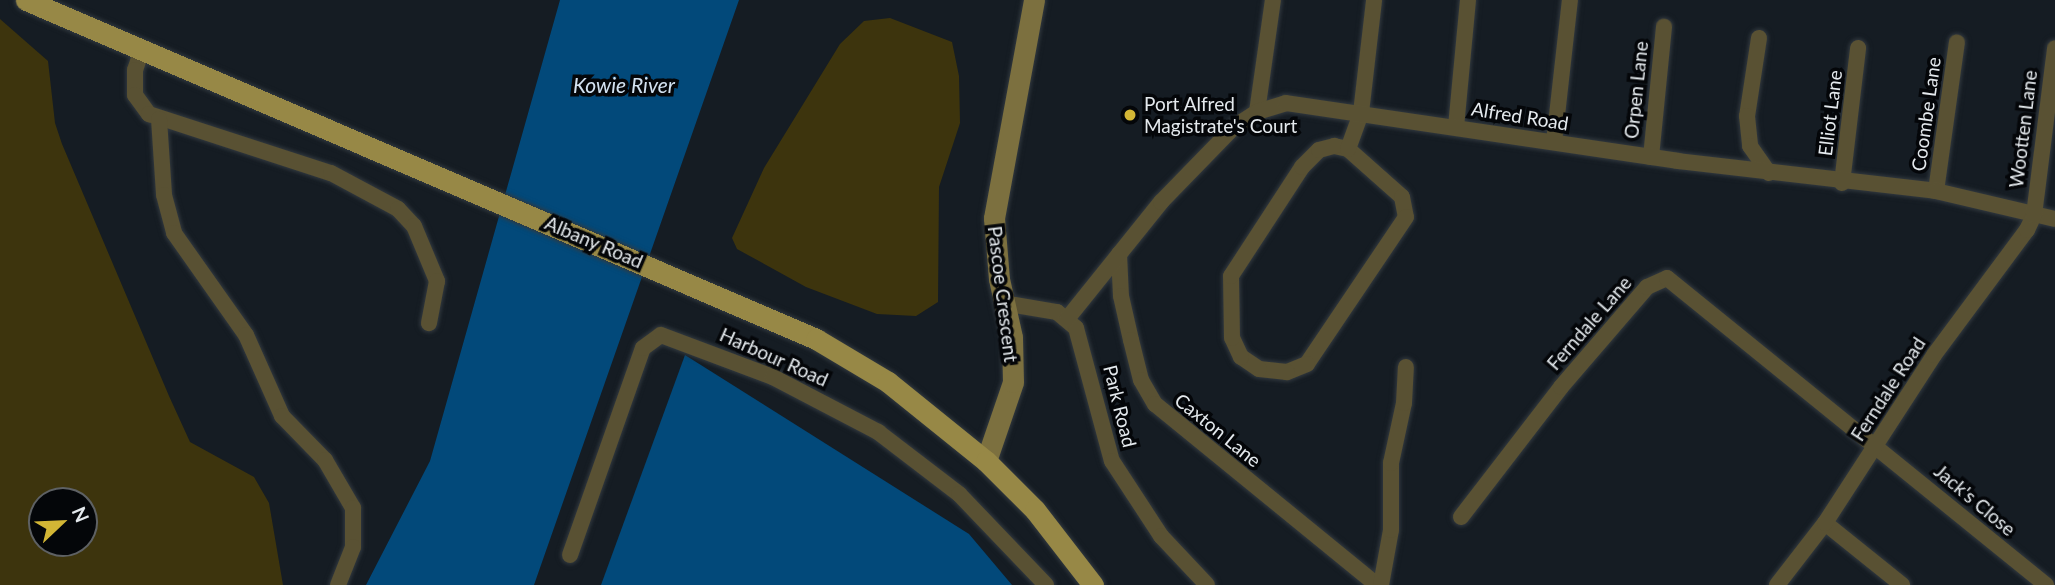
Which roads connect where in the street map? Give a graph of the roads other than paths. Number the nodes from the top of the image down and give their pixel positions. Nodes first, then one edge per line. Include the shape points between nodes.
1 (26, 0) edge
2 (1034, 0) edge
3 (1273, 0) edge
4 (1374, 0) edge
5 (1468, 0) edge
6 (1570, 0) edge
7 (1664, 27) dead end
8 (1759, 38) dead end
9 (1957, 42) dead end
10 (1858, 48) dead end
11 (2055, 48) edge
12 (141, 52) junction
13 (1257, 112) junction
14 (1361, 113) junction
15 (159, 119) junction
16 (1456, 127) junction
17 (1554, 142) junction
18 (1348, 149) junction
19 (1651, 157) junction
20 (1769, 173) junction
21 (1842, 183) junction
22 (1936, 191) junction
23 (2034, 215) junction
24 (2055, 219) edge
25 (1119, 254) junction
26 (1003, 303) junction
27 (1067, 319) junction
28 (429, 323) dead end
29 (1406, 367) dead end
30 (1877, 446) junction
31 (986, 461) junction
32 (1461, 517) dead end
33 (1825, 523) junction
34 (570, 555) dead end
35 (338, 585) edge
36 (1046, 585) edge
37 (1093, 585) edge
38 (1207, 585) edge
39 (1379, 585) edge
40 (1777, 585) edge
41 (1902, 585) edge
42 (2046, 585) edge

1 - 12 main road, Albany Road
2 - 26 street, Pascoe Crescent via 994,218
3 - 13 street
4 - 14 street
5 - 16 street
6 - 17 street
7 - 19 street, Orpen Lane
8 - 20 street via 1747,117 1750,146
9 - 22 street, Coombe Lane
10 - 21 street, Elliot Lane
11 - 23 street, Wootten Lane
12 - 15 street via 135,69 135,95 141,106
12 - 31 main road, Albany Road via 672,274 849,358 902,392
13 - 14 street, Alfred Road via 1286,103
13 - 25 street, Alfred Road via 1234,127
14 - 16 street, Alfred Road
14 - 18 street
15 - 28 street via 331,173 398,209 414,226 437,281
15 - 35 street via 163,195 174,233 246,335 282,415 325,460 354,508 353,547
16 - 17 street, Alfred Road
17 - 19 street, Alfred Road
18 - 18 street via 1334,146 1312,155 1231,276 1232,338 1241,357 1259,369 1287,372 1307,364 1406,217 1402,197
19 - 20 street, Alfred Road
20 - 21 street, Alfred Road
21 - 22 street, Alfred Road
22 - 23 street, Alfred Road
23 - 24 street, Alfred Road
23 - 30 street, Ferndale Road via 2005,264 1934,355
25 - 27 street, Alfred Road
25 - 39 street, Caxton Lane via 1130,340 1141,380 1155,404
26 - 27 street via 1046,309
26 - 31 street, Pascoe Crescent via 1012,337 1013,382
27 - 38 street, Park Road via 1080,337 1112,461 1161,536
29 - 39 street via 1404,403 1391,463 1391,530
30 - 32 street, Ferndale Lane via 1678,285 1667,278 1658,279 1561,387
30 - 33 street, Ferndale Road
30 - 42 street, Jack's Close
31 - 37 main road, Albany Road via 1035,510
33 - 40 street, Ferndale Road
33 - 41 street
34 - 36 street, Harbour Road via 643,348 651,337 661,335 773,377 878,432 959,494

